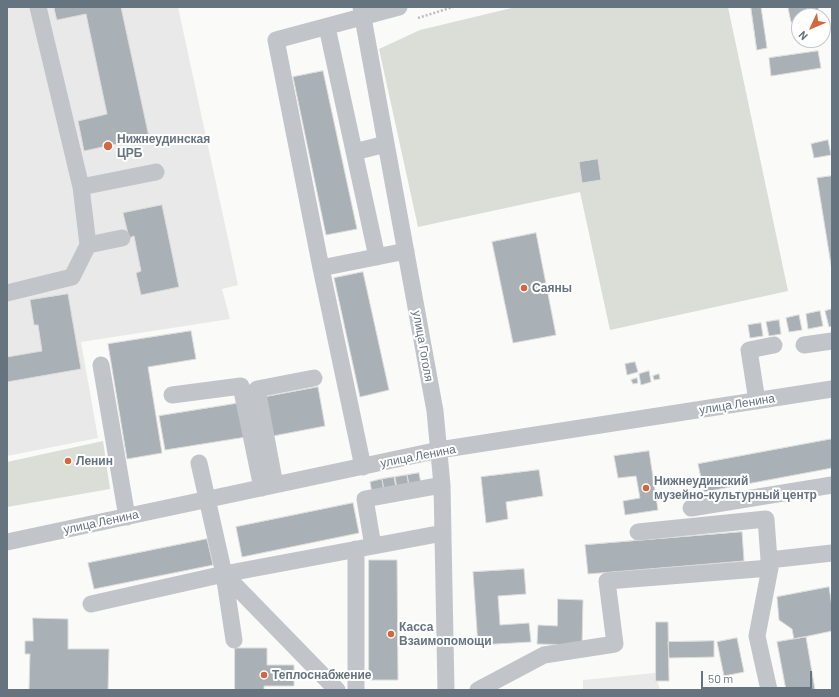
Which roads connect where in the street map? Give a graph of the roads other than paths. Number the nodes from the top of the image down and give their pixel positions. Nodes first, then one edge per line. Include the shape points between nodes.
1 (38, 7) edge
2 (399, 7) edge
3 (362, 12) edge
4 (327, 27) junction
5 (386, 144) junction
6 (354, 152) junction
7 (156, 172) dead end
8 (81, 187) junction
9 (122, 238) dead end
10 (88, 245) junction
11 (406, 251) junction
12 (377, 257) junction
13 (321, 268) junction
14 (7, 293) edge
15 (832, 341) edge
16 (774, 345) dead end
17 (804, 345) dead end
18 (101, 365) dead end
19 (314, 378) dead end
20 (832, 389) edge
21 (172, 395) dead end
22 (757, 401) junction
23 (439, 450) junction
24 (198, 463) dead end
25 (363, 467) junction
26 (442, 485) junction
27 (832, 485) edge
28 (268, 487) junction
29 (207, 500) junction
30 (691, 508) dead end
31 (127, 517) junction
32 (638, 532) dead end
33 (443, 533) junction
34 (7, 542) edge
35 (374, 546) junction
36 (356, 549) junction
37 (832, 553) edge
38 (769, 564) junction
39 (224, 574) junction
40 (91, 604) dead end
41 (234, 640) dead end
42 (337, 690) edge
43 (356, 690) edge
44 (446, 690) edge
45 (478, 690) edge
46 (769, 690) edge

1 - 8 street
2 - 3 street
3 - 4 street
3 - 5 street, улица Гоголя
4 - 6 street
4 - 13 street via 276,40
5 - 6 street
5 - 11 street, улица Гоголя
6 - 12 street
7 - 8 street
8 - 10 street
9 - 10 street
10 - 14 street via 72,278
11 - 12 street
11 - 23 street, улица Гоголя via 435,411
12 - 13 street
13 - 25 street
15 - 17 street
16 - 22 street via 749,350
18 - 31 street
19 - 28 street via 258,390
20 - 22 street, улица Ленина
21 - 28 street via 241,386
22 - 23 street, улица Ленина
23 - 25 street, улица Ленина
23 - 26 street, улица Гоголя
24 - 29 street
25 - 28 street, улица Ленина
26 - 33 street, улица Гоголя
26 - 35 street via 365,499
27 - 30 street
28 - 29 street, улица Ленина
29 - 31 street, улица Ленина
29 - 39 street
31 - 34 street, улица Ленина
32 - 38 street via 766,519
33 - 35 street
33 - 44 street, улица Гоголя
35 - 36 street
36 - 39 street
36 - 43 street
37 - 38 street
38 - 45 street via 607,580 615,644 544,655
38 - 46 street via 757,636
39 - 40 street
39 - 41 street
39 - 42 street

